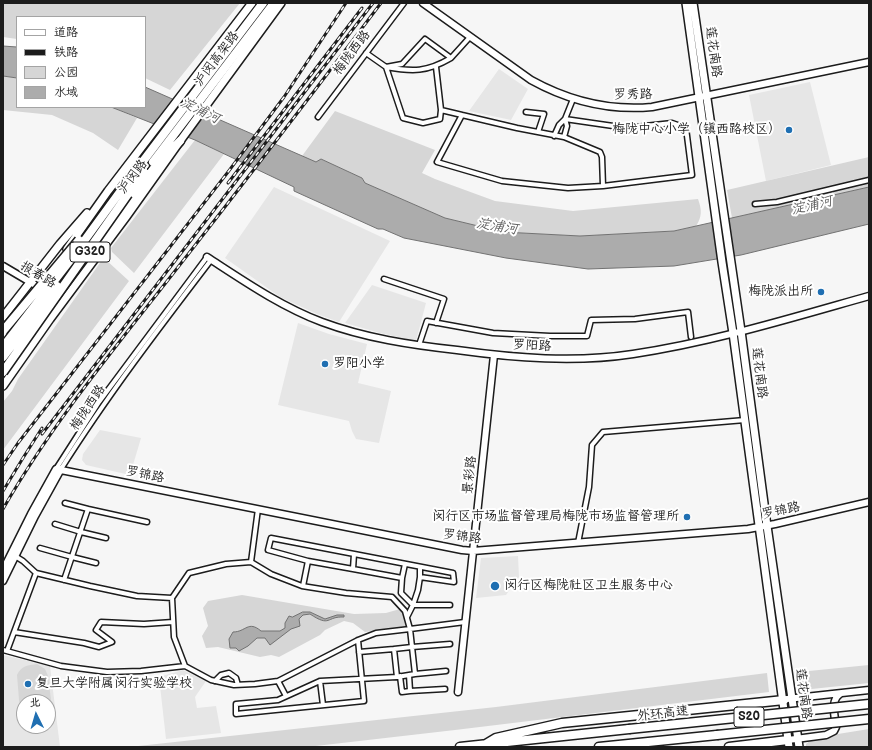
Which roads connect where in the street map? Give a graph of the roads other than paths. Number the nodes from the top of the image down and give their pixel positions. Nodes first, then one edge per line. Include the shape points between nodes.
1 (252, 3) edge
2 (263, 3) edge
3 (274, 3) edge
4 (281, 3) edge
5 (404, 3) edge
6 (423, 3) edge
7 (686, 3) edge
8 (693, 3) edge
9 (470, 37) junction
10 (366, 53) junction
11 (452, 58) junction
12 (869, 62) edge
13 (386, 67) junction
14 (436, 67) junction
15 (707, 96) junction
16 (699, 98) junction
17 (573, 99) junction
18 (441, 110) junction
19 (526, 112) dead end
20 (462, 115) junction
21 (318, 117) dead end
22 (565, 120) junction
23 (538, 132) junction
24 (554, 136) junction
25 (564, 137) junction
26 (180, 141) junction
27 (869, 180) edge
28 (603, 186) junction
29 (108, 191) junction
30 (125, 191) junction
31 (755, 204) dead end
32 (209, 258) joint
33 (3, 266) edge
34 (384, 279) dead end
35 (30, 282) junction
36 (40, 288) junction
37 (869, 296) edge
38 (54, 297) junction
39 (62, 303) junction
40 (3, 317) edge
41 (436, 323) junction
42 (3, 331) edge
43 (741, 331) junction
44 (734, 333) junction
45 (691, 337) dead end
46 (3, 338) edge
47 (419, 346) junction
48 (3, 347) edge
49 (494, 355) junction
50 (3, 356) edge
51 (3, 365) edge
52 (3, 372) edge
53 (3, 386) edge
54 (745, 420) junction
55 (59, 469) junction
56 (869, 502) edge
57 (65, 503) dead end
58 (258, 509) junction
59 (88, 510) junction
60 (148, 522) dead end
61 (55, 524) dead end
62 (763, 526) junction
63 (81, 532) junction
64 (106, 538) dead end
65 (578, 543) junction
66 (40, 548) dead end
67 (473, 551) junction
68 (354, 554) junction
69 (15, 556) junction
70 (72, 558) junction
71 (308, 561) junction
72 (251, 562) junction
73 (96, 563) dead end
74 (405, 564) junction
75 (420, 567) junction
76 (353, 569) junction
77 (3, 570) edge
78 (36, 573) junction
79 (420, 577) junction
80 (402, 578) junction
81 (64, 580) junction
82 (3, 581) edge
83 (303, 586) junction
84 (172, 598) junction
85 (413, 605) junction
86 (450, 605) dead end
87 (407, 618) junction
88 (174, 622) junction
89 (465, 622) junction
90 (410, 629) junction
91 (14, 632) junction
92 (358, 640) junction
93 (450, 644) dead end
94 (412, 647) junction
95 (394, 649) junction
96 (5, 650) edge
97 (359, 652) junction
98 (185, 666) junction
99 (446, 671) dead end
100 (415, 674) junction
101 (409, 675) junction
102 (398, 677) junction
103 (362, 679) junction
104 (215, 681) junction
105 (278, 681) junction
106 (320, 681) junction
107 (238, 685) junction
108 (445, 689) dead end
109 (869, 690) edge
110 (410, 691) junction
111 (458, 692) dead end
112 (840, 694) junction
113 (286, 696) junction
114 (788, 699) junction
115 (869, 704) edge
116 (323, 705) junction
117 (869, 719) edge
118 (798, 738) junction
119 (789, 743) edge
120 (486, 744) junction
121 (460, 747) edge
122 (599, 747) edge
123 (729, 747) edge
124 (799, 747) edge

1 - 29 main road, 沪闵路 / G320
2 - 30 highway, 沪闵高架路
3 - 30 highway, 沪闵高架路 via 203,97
4 - 26 main road, 沪闵路 / G320
5 - 10 street, 梅陇西路
6 - 9 street, 罗秀路
7 - 16 main road, 莲花南路
8 - 15 main road, 莲花南路
9 - 11 street
9 - 17 street, 罗秀路 via 531,80 548,90
10 - 13 street
10 - 21 street, 梅陇西路
11 - 13 street via 425,39 402,64
11 - 14 street
12 - 15 street, 罗秀路
13 - 14 street via 417,70
13 - 18 street via 403,118 423,123 440,119
14 - 18 street
15 - 16 street, 罗秀路
15 - 43 main road, 莲花南路
16 - 17 street, 罗秀路 via 638,108 605,107
16 - 44 main road, 莲花南路
17 - 22 street
18 - 20 street
19 - 23 street via 544,114
20 - 23 street
20 - 28 street via 437,162 502,181 568,188
22 - 24 street via 559,125
22 - 25 street via 567,126
22 - 28 street via 627,128 672,123 686,128 692,175
23 - 24 street
24 - 25 street
25 - 28 street via 600,152
26 - 38 highway, 沪闵路 / G320 via 158,163
26 - 39 main road
27 - 31 street via 777,202
29 - 35 main road
29 - 36 main road, 沪闵路 / G320
30 - 42 highway, bridge
30 - 48 highway, 沪闵高架路, bridge
30 - 50 highway, 沪闵高架路, bridge
30 - 52 highway, bridge
32 - 47 street, 罗阳路 via 270,297 322,322 356,333
32 - 55 street, 梅陇西路 via 102,405
33 - 35 street, 报春路
34 - 41 street via 444,299
35 - 36 street, 报春路
35 - 40 main road
36 - 38 street, 报春路
36 - 46 highway, 沪闵路 / G320
37 - 43 street, 罗阳路
38 - 39 street, 报春路
38 - 51 highway, 沪闵路 / G320
39 - 53 main road
41 - 45 street via 494,333 587,336 591,320 635,319 688,312
41 - 47 street via 427,321
43 - 44 street, 罗阳路
43 - 62 main road, 莲花南路
44 - 49 street, 罗阳路 via 666,348 600,358
44 - 54 main road, 莲花南路
47 - 49 street, 罗阳路
49 - 67 street, 景彩路
54 - 62 main road, 莲花南路
54 - 65 street via 603,432 592,445 589,487
55 - 58 street, 罗锦路
55 - 69 street, 梅陇西路
55 - 77 street, 梅陇西路 via 34,508
56 - 62 street, 罗锦路
57 - 59 street
58 - 67 street, 罗锦路
58 - 72 street
59 - 60 street
59 - 63 street
61 - 63 street
62 - 65 street, 罗锦路
62 - 114 main road, 莲花南路
63 - 64 street
63 - 70 street
65 - 67 street, 罗锦路
66 - 70 street
67 - 89 street, 景彩路
68 - 71 street via 271,538 268,550
68 - 74 street
68 - 76 street
69 - 78 street
69 - 82 street, 梅陇西路
70 - 73 street
70 - 81 street
71 - 76 street
71 - 83 street
72 - 83 street via 271,574
72 - 84 street via 226,564 189,573
74 - 75 street
74 - 80 street
75 - 79 street
75 - 79 street via 453,573 454,582
76 - 80 street
78 - 81 street
78 - 91 street
79 - 85 street
80 - 85 street via 401,593
81 - 84 street via 137,596
83 - 87 street via 392,597 405,611
84 - 88 street
85 - 86 street
85 - 87 street
87 - 90 street
88 - 91 street via 101,622 96,630 112,642 99,647
88 - 98 street via 174,637
89 - 90 street
89 - 111 street, 景彩路
90 - 92 street via 376,632
90 - 94 street
91 - 96 street
92 - 97 street
92 - 105 street
93 - 94 street
94 - 95 street
94 - 100 street
95 - 97 street
95 - 102 street
96 - 98 street via 61,666 107,672
97 - 103 street
98 - 104 street
99 - 100 street
100 - 101 street
101 - 102 street
101 - 110 street
102 - 103 street
102 - 110 street via 402,692
103 - 106 street
103 - 116 street via 364,701
104 - 107 street
104 - 107 street via 229,673 236,678
105 - 107 street
105 - 113 street
106 - 113 street
106 - 116 street
108 - 110 street
109 - 112 street
112 - 114 street
112 - 118 street via 834,702 834,731 826,735
113 - 116 street via 278,700 236,704 236,714
114 - 118 main road, 莲花南路
114 - 119 main road, 莲花南路
114 - 120 highway via 562,723 496,738
115 - 120 highway, 外环高速 / S20, bridge
117 - 122 highway, 外环高速 / S20, bridge
118 - 119 street
118 - 124 main road, 莲花南路
119 - 123 highway
120 - 121 highway, 外环高速 / S20

